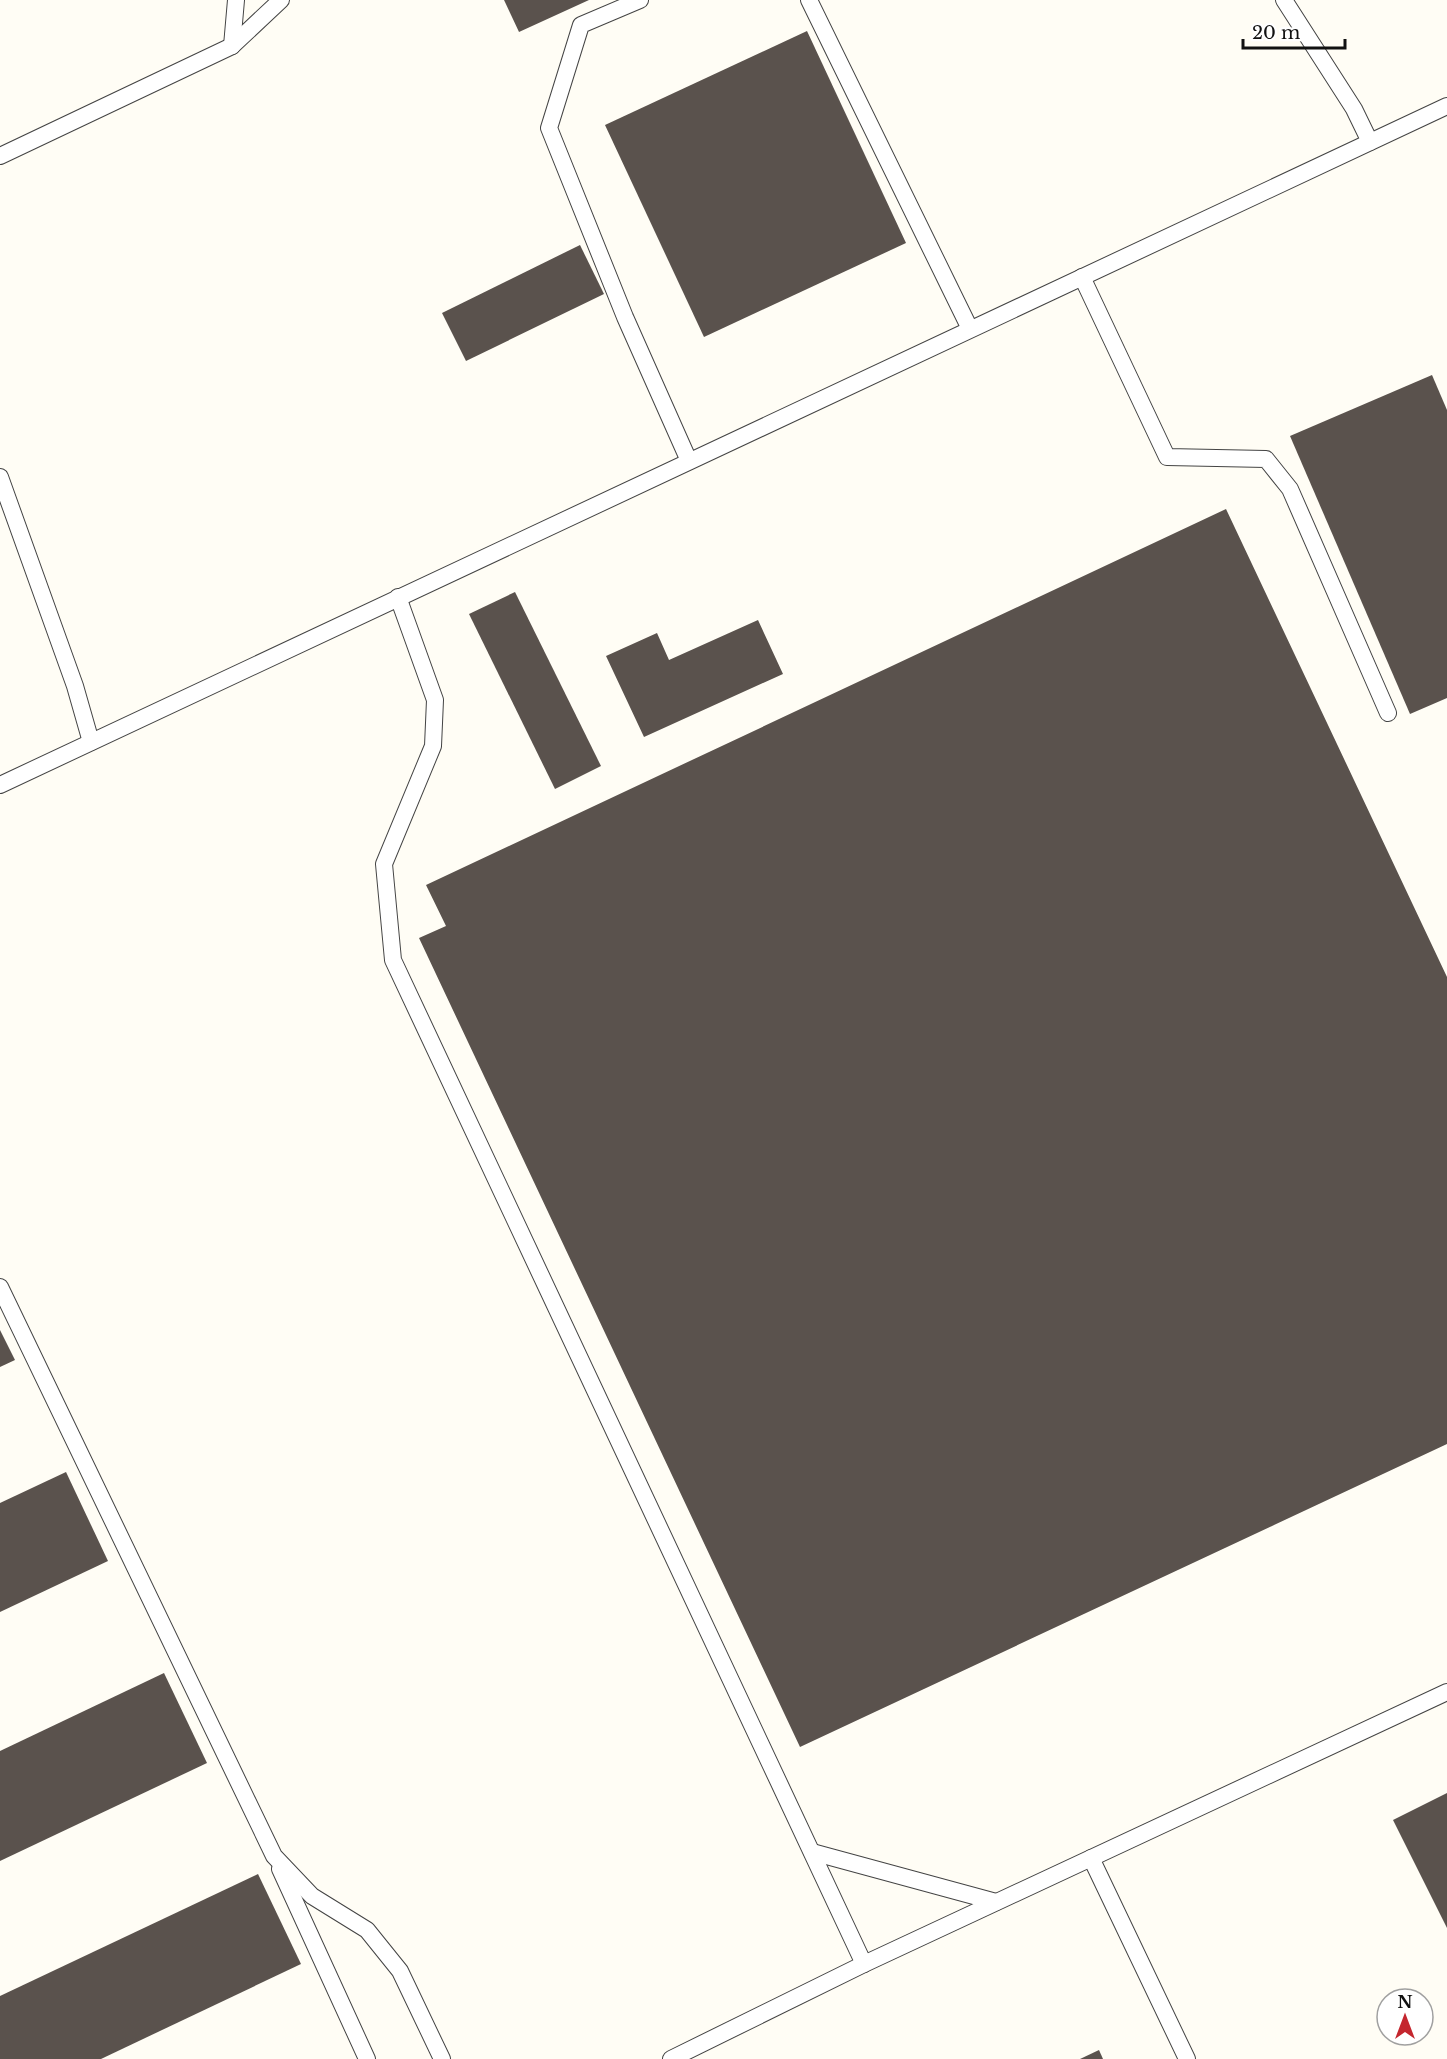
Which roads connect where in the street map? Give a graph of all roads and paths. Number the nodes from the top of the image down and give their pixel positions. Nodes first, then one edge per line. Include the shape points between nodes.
1 (236, 0) edge
2 (281, 0) edge
3 (640, 0) edge
4 (809, 0) edge
5 (1284, 0) edge
6 (232, 46) junction
7 (1447, 106) edge
8 (1370, 142) junction
9 (0, 156) edge
10 (1082, 277) junction
11 (970, 329) junction
12 (689, 461) junction
13 (0, 477) edge
14 (398, 597) junction
15 (1388, 713) dead end
16 (91, 742) junction
17 (0, 785) edge
18 (0, 1287) edge
19 (1447, 1692) edge
20 (812, 1852) junction
21 (274, 1856) junction
22 (1090, 1858) junction
23 (996, 1902) junction
24 (864, 1964) junction
25 (367, 2059) edge
26 (442, 2059) edge
27 (671, 2059) edge
28 (1187, 2059) edge

1 - 6 lane
2 - 6 lane
3 - 12 lane via 581,25 549,128 625,317
4 - 11 lane
5 - 8 lane via 1354,109
6 - 9 lane
7 - 8 lane
8 - 10 lane
10 - 11 lane
10 - 15 lane via 1167,457 1266,459 1290,489
11 - 12 lane
12 - 14 lane
13 - 16 lane via 75,686
14 - 16 lane
14 - 20 lane via 435,699 433,746 384,864 393,960
16 - 17 lane
18 - 21 lane
19 - 22 lane
20 - 23 lane
20 - 24 lane
21 - 25 lane
21 - 26 lane via 312,1896 367,1930 400,1971
22 - 23 lane
22 - 28 lane
23 - 24 lane
24 - 27 lane

